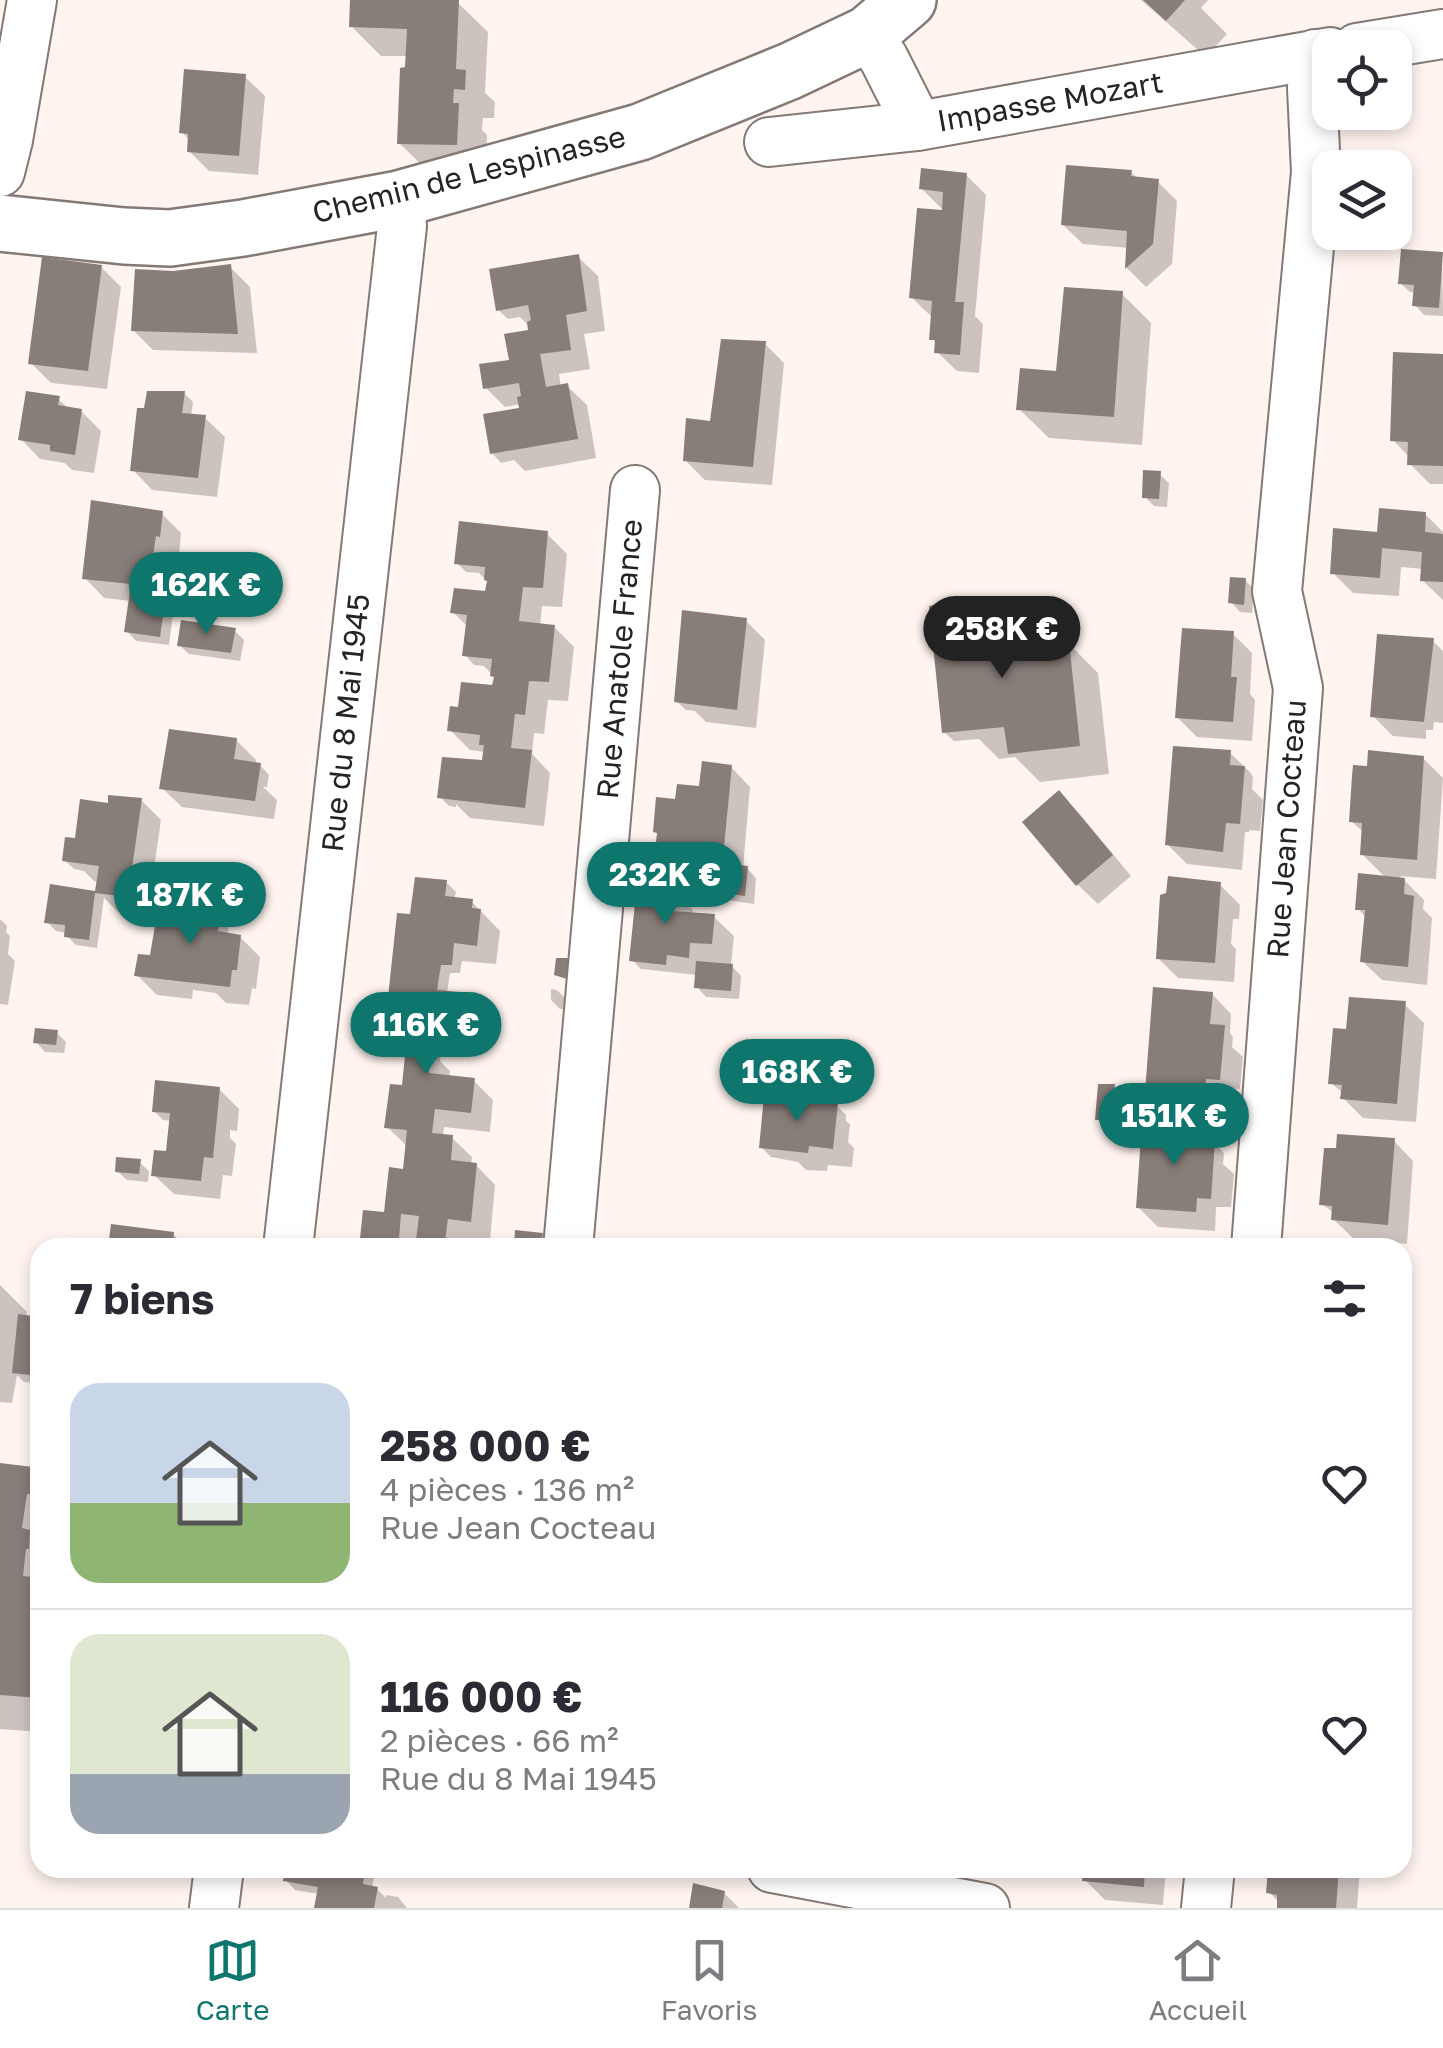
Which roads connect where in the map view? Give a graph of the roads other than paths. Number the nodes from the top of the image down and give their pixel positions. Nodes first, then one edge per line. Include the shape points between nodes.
1 (32, 0) edge
2 (888, 17) edge
3 (1443, 34) edge
4 (1412, 39) edge
5 (1312, 55) edge
6 (918, 126) junction
7 (1314, 130) edge
8 (768, 142) dead end
9 (0, 172) edge
10 (399, 199) junction
11 (0, 223) edge
12 (635, 490) dead end
13 (289, 1238) edge
14 (569, 1238) edge
15 (1257, 1238) edge
16 (217, 1878) edge
17 (826, 1878) edge
18 (1209, 1878) edge
19 (214, 1908) edge
20 (986, 1908) edge
21 (1206, 1908) edge

1 - 9 street
2 - 6 street via 884,60
2 - 10 street, Chemin de Lespinasse via 790,71 640,132
3 - 4 street, Impasse Mozart
5 - 6 street, Impasse Mozart
6 - 8 street, Impasse Mozart
7 - 15 street, Rue Jean Cocteau via 1316,172 1277,592 1298,688
10 - 11 street, Chemin de Lespinasse via 170,238
10 - 13 street, Rue du 8 Mai 1945 via 402,226
12 - 14 street, Rue Anatole France
16 - 19 street
17 - 20 street
18 - 21 street

